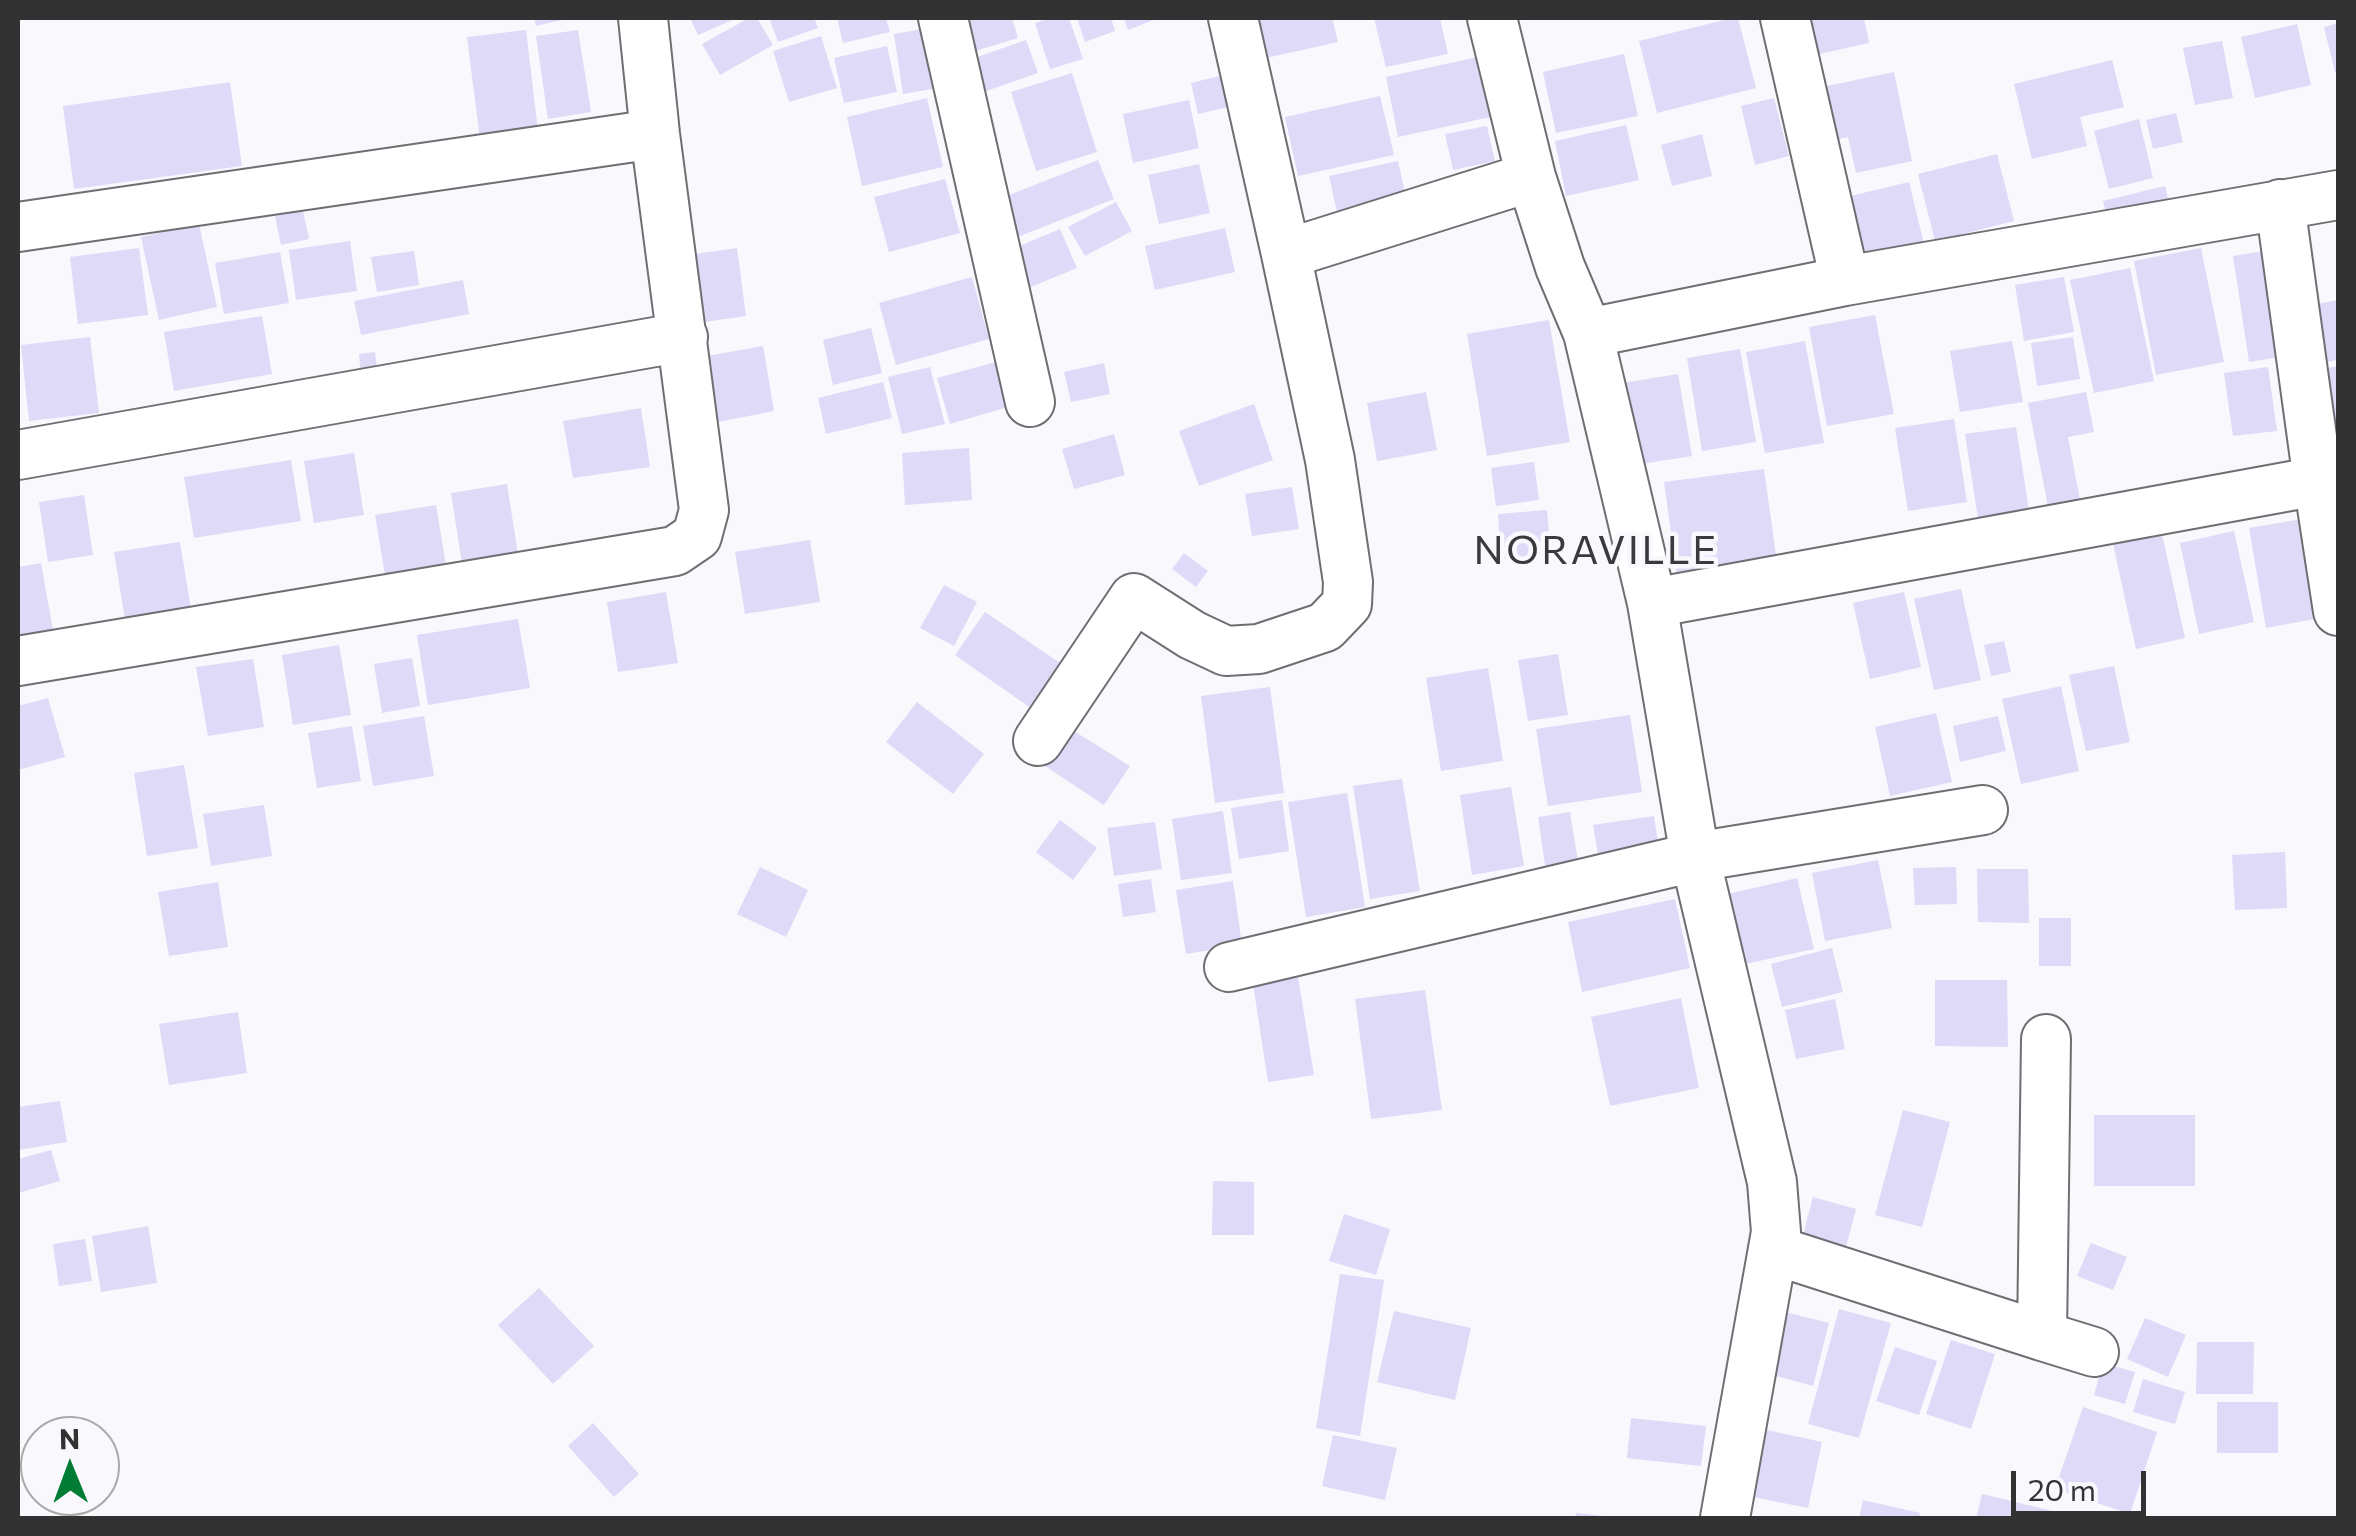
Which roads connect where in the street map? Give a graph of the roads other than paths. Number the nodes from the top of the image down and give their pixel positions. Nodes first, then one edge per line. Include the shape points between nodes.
1 (642, 18) edge
2 (943, 18) edge
3 (1233, 18) edge
4 (1492, 18) edge
5 (1785, 18) edge
6 (655, 134) junction
7 (1531, 177) junction
8 (2338, 195) edge
9 (2280, 204) junction
10 (18, 227) edge
11 (1286, 254) junction
12 (1845, 281) junction
13 (1588, 333) junction
14 (683, 337) junction
15 (1030, 402) dead end
16 (18, 456) edge
17 (2318, 480) junction
18 (1652, 602) junction
19 (2338, 611) edge
20 (18, 661) edge
21 (1038, 742) dead end
22 (1983, 810) dead end
23 (1695, 857) junction
24 (1229, 967) dead end
25 (2046, 1038) dead end
26 (1774, 1250) junction
27 (2042, 1336) junction
28 (2094, 1352) dead end
29 (1725, 1518) edge

1 - 6 street
2 - 15 street
3 - 11 street
4 - 7 street
5 - 12 street
6 - 10 street
6 - 14 street
7 - 11 street
7 - 13 street
8 - 9 street
9 - 12 street
9 - 17 street
11 - 21 street via 1330,460 1346,604 1326,627 1259,650 1226,651 1134,598
12 - 13 street
13 - 18 street
14 - 16 street
14 - 20 street via 704,510 697,536 675,552
17 - 18 street
17 - 19 street
18 - 23 street
22 - 23 street
23 - 24 street
23 - 26 street via 1772,1182
25 - 27 street
26 - 27 street
26 - 29 street
27 - 28 street

